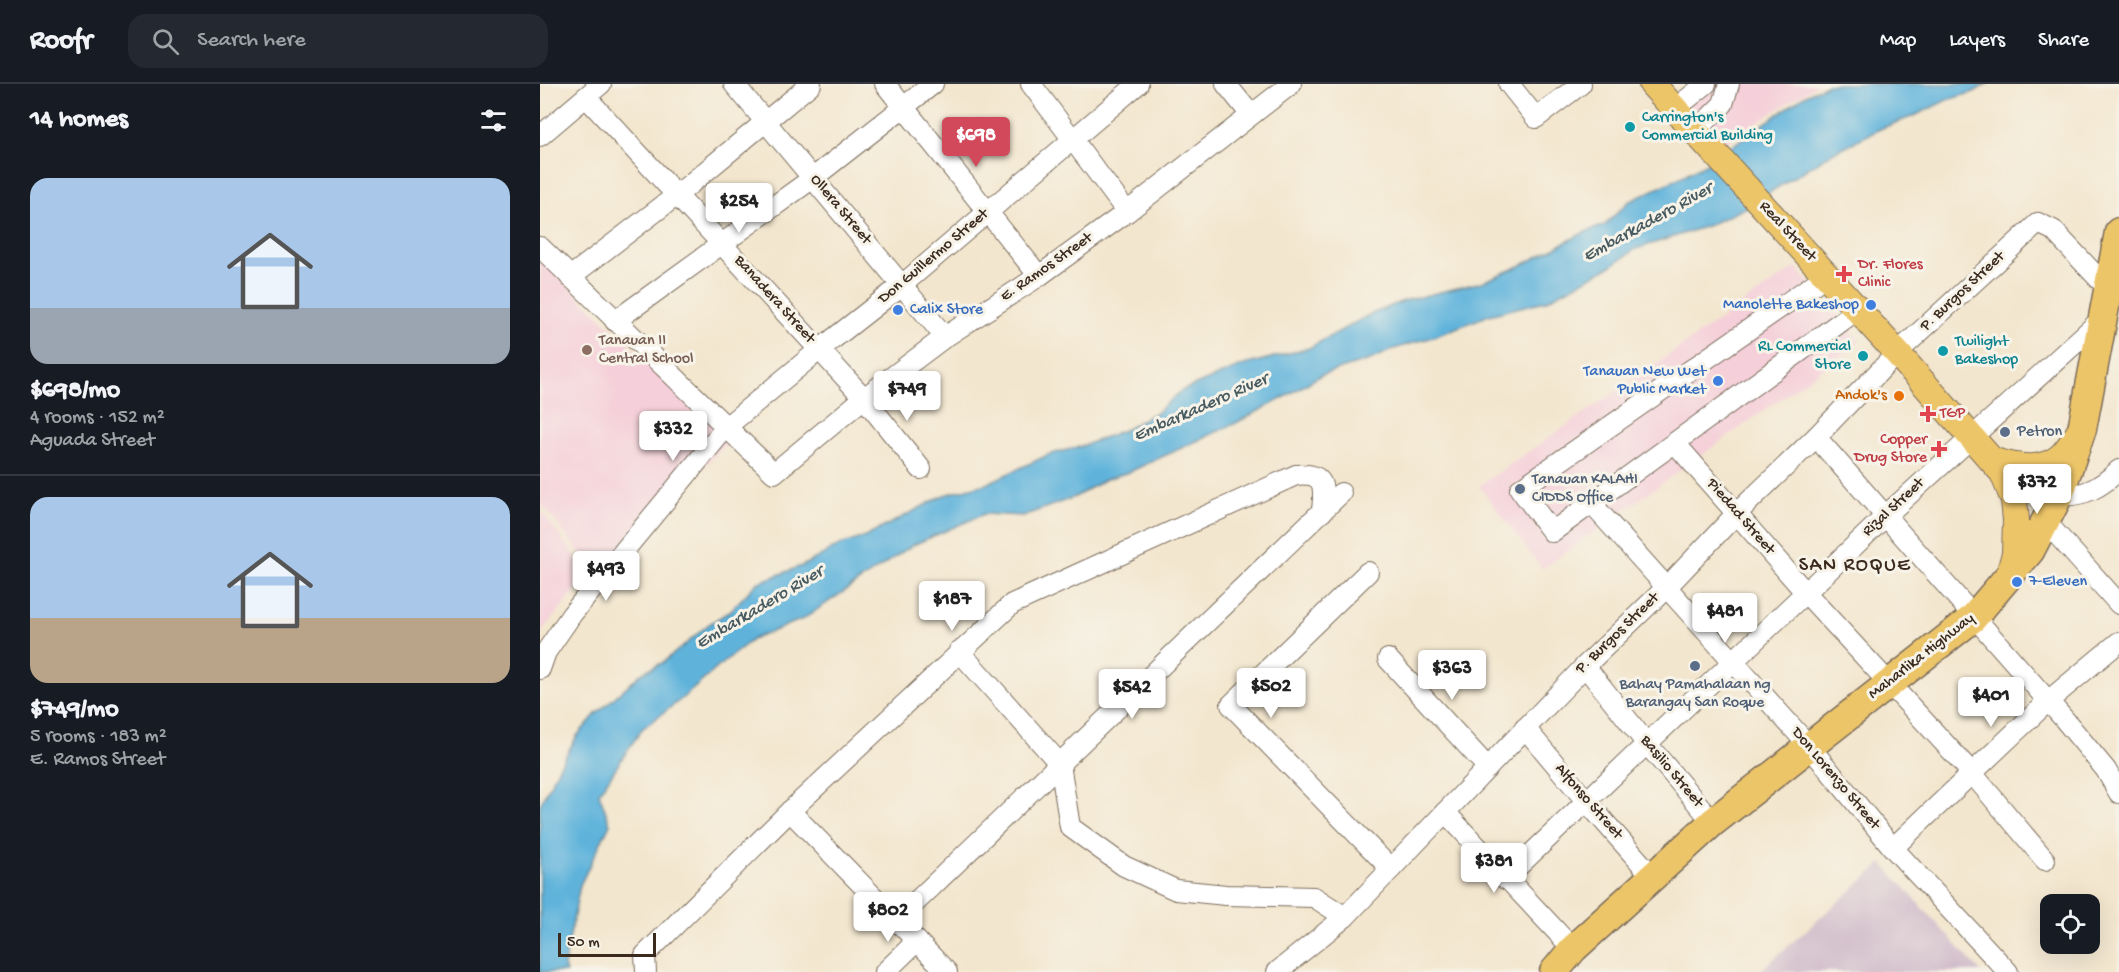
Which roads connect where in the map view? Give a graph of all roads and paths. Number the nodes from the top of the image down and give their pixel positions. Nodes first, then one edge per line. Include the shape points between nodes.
1 (601, 84) edge
2 (734, 84) edge
3 (811, 84) edge
4 (885, 84) edge
5 (933, 84) edge
6 (1031, 84) edge
7 (1138, 84) edge
8 (1226, 84) edge
9 (1291, 84) edge
10 (1509, 84) edge
11 (1581, 84) edge
12 (1652, 84) edge
13 (1706, 84) edge
14 (1729, 84) edge
15 (586, 97) junction
16 (904, 106) junction
17 (1676, 108) junction
18 (1251, 115) junction
19 (764, 121) junction
20 (1700, 135) junction
21 (540, 136) edge
22 (1074, 140) junction
23 (813, 178) junction
24 (676, 195) junction
25 (987, 212) junction
26 (1127, 212) junction
27 (2119, 232) edge
28 (722, 243) junction
29 (540, 247) edge
30 (1827, 275) junction
31 (1039, 276) junction
32 (570, 277) junction
33 (902, 285) junction
34 (2111, 302) edge
35 (1857, 310) junction
36 (615, 321) junction
37 (945, 337) junction
38 (819, 350) junction
39 (1898, 353) junction
40 (864, 398) junction
41 (726, 427) junction
42 (2082, 429) junction
43 (1971, 436) junction
44 (1816, 437) junction
45 (1675, 443) junction
46 (1994, 461) junction
47 (921, 469) dead end
48 (2119, 470) edge
49 (1341, 493) dead end
50 (2059, 495) junction
51 (1591, 503) junction
52 (1322, 512) junction
53 (1737, 513) junction
54 (1885, 516) junction
55 (2046, 522) junction
56 (1368, 572) dead end
57 (2008, 579) junction
58 (1667, 587) junction
59 (1805, 592) junction
60 (2119, 604) edge
61 (1973, 618) junction
62 (2119, 642) edge
63 (959, 651) junction
64 (1388, 658) dead end
65 (1733, 662) junction
66 (1585, 666) junction
67 (540, 669) edge
68 (1889, 683) junction
69 (2047, 702) junction
70 (1526, 728) junction
71 (1647, 744) junction
72 (1809, 746) junction
73 (1060, 764) junction
74 (1488, 768) junction
75 (1971, 772) junction
76 (2119, 793) edge
77 (1587, 801) junction
78 (790, 811) junction
79 (1445, 812) junction
80 (1713, 822) junction
81 (1893, 848) junction
82 (2045, 860) dead end
83 (1391, 869) junction
84 (1652, 876) junction
85 (1505, 879) junction
86 (1345, 916) junction
87 (897, 920) junction
88 (918, 941) junction
89 (1563, 964) edge
90 (646, 972) edge
91 (885, 972) edge
92 (947, 972) edge
93 (1278, 972) edge
94 (2008, 972) edge

1 - 15 street
2 - 19 street, Ollera Street
3 - 19 street
4 - 16 street
5 - 16 street
6 - 22 street
7 - 22 street, Don Guillermo Street
8 - 18 street
9 - 18 street, E. Ramos Street
10 - 11 street via 1536,118
12 - 17 main road, Real Street
13 - 17 street
14 - 20 street via 1723,104
15 - 21 street
15 - 24 street, Banadera Street
16 - 23 street
16 - 25 street
17 - 20 main road, Real Street
18 - 26 street, E. Ramos Street
19 - 23 street, Ollera Street
19 - 24 street
20 - 30 main road, Real Street
22 - 25 street, Don Guillermo Street
22 - 26 street
23 - 28 street
23 - 33 street, Ollera Street
24 - 28 street, Banadera Street
24 - 32 street
25 - 31 street
25 - 33 street, Don Guillermo Street
26 - 31 street, E. Ramos Street
27 - 34 highway, Maharlika Highway
28 - 36 street
28 - 38 street, Banadera Street
29 - 32 street
30 - 35 main road, Real Street
30 - 51 street via 1520,489 1552,532
31 - 37 street, E. Ramos Street
32 - 36 street
33 - 37 street, Ollera Street
33 - 38 street, Don Guillermo Street
34 - 39 street, P. Burgos Street via 2053,230 2038,223
34 - 42 highway, Maharlika Highway
34 - 43 street, Rizal Street
35 - 39 main road, Real Street
35 - 45 street
36 - 41 street
37 - 40 street, E. Ramos Street
38 - 40 street, Banadera Street
38 - 41 street, Don Guillermo Street
39 - 43 main road, Real Street
39 - 44 street, P. Burgos Street
40 - 41 street, E. Ramos Street via 774,473
40 - 47 street, Banadera Street
41 - 67 street, Don Guillermo Street via 572,614 546,652
42 - 46 main road via 2060,457 2044,465 2013,467
42 - 50 highway, Maharlika Highway
43 - 46 main road, Real Street
43 - 54 street, Rizal Street
44 - 53 street, P. Burgos Street
44 - 54 street
45 - 51 street
45 - 53 street, Piedad Street
46 - 57 main road, Real Street via 2014,500 2015,554
48 - 50 street via 2105,484 2076,496
49 - 52 street
50 - 55 highway, Maharlika Highway
51 - 58 street, Don Lorenzo Street
52 - 63 street via 1324,488 1320,479 1309,474 1296,475 1012,604
52 - 73 street
53 - 58 street, P. Burgos Street
53 - 59 street, Piedad Street
54 - 59 street, Rizal Street
54 - 61 street
55 - 57 highway, Maharlika Highway
55 - 60 street
56 - 83 street via 1231,705
57 - 61 highway, Maharlika Highway
58 - 65 street, Don Lorenzo Street
58 - 66 street, P. Burgos Street
59 - 65 street, Rizal Street
59 - 68 street, Piedad Street
61 - 68 highway, Maharlika Highway
61 - 69 street
62 - 69 street
63 - 73 street
63 - 78 street
64 - 74 street
65 - 71 street, Rizal Street
65 - 72 street, Don Lorenzo Street
66 - 70 street, P. Burgos Street
66 - 71 street, Basilio Street
68 - 72 highway, Maharlika Highway
68 - 75 street, Piedad Street
69 - 75 street
69 - 76 street via 2106,770
70 - 74 street, P. Burgos Street
70 - 77 street, Alfonso Street
71 - 77 street, Rizal Street
71 - 80 street, Basilio Street
72 - 80 highway, Maharlika Highway
72 - 81 street, Don Lorenzo Street
73 - 86 street via 1070,827 1124,866 1176,890 1314,897
73 - 87 street
74 - 79 street, P. Burgos Street
75 - 81 street
75 - 82 street, Piedad Street
77 - 84 street, Alfonso Street
77 - 85 street, Rizal Street
78 - 87 street
78 - 90 street via 645,955
79 - 83 street, P. Burgos Street
79 - 85 street
80 - 84 highway, Maharlika Highway
81 - 94 street, Don Lorenzo Street
83 - 86 street, P. Burgos Street
84 - 89 highway, Maharlika Highway
85 - 89 street
86 - 93 street, P. Burgos Street
87 - 88 street
88 - 91 street
88 - 92 street

